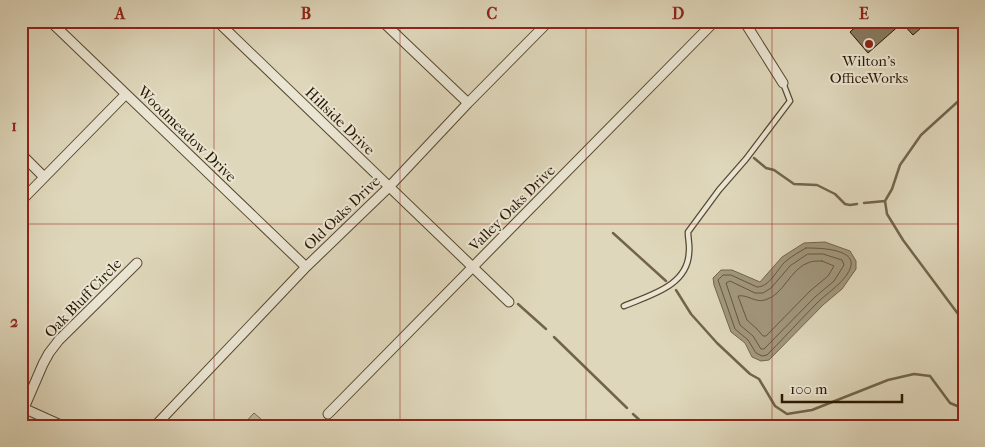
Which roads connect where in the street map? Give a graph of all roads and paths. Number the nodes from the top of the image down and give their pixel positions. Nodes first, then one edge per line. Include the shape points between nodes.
1 (50, 21) edge
2 (217, 21) edge
3 (382, 21) edge
4 (716, 21) edge
5 (744, 21) edge
6 (545, 23) edge
7 (783, 83) joint
8 (125, 94) junction
9 (468, 103) junction
10 (21, 154) edge
11 (44, 177) junction
12 (389, 187) junction
13 (21, 201) edge
14 (137, 263) dead end
15 (306, 267) junction
16 (473, 267) junction
17 (509, 302) dead end
18 (624, 306) dead end
19 (23, 407) edge
20 (328, 414) dead end
21 (63, 426) edge
22 (155, 426) edge

1 - 8 street, Woodmeadow Drive
2 - 12 street, Hillside Drive
3 - 9 street
4 - 16 street, Valley Oaks Drive
5 - 7 street
6 - 9 street, Old Oaks Drive
7 - 18 lane via 790,101 688,232 690,253 684,272 668,288
8 - 11 street
8 - 15 street, Woodmeadow Drive
9 - 12 street, Old Oaks Drive
10 - 11 street
11 - 13 street
12 - 15 street, Old Oaks Drive
12 - 16 street, Hillside Drive
14 - 19 street, Oak Bluff Circle via 49,353
15 - 22 street, Old Oaks Drive
16 - 17 street, Hillside Drive
16 - 20 street, Valley Oaks Drive
19 - 21 street

